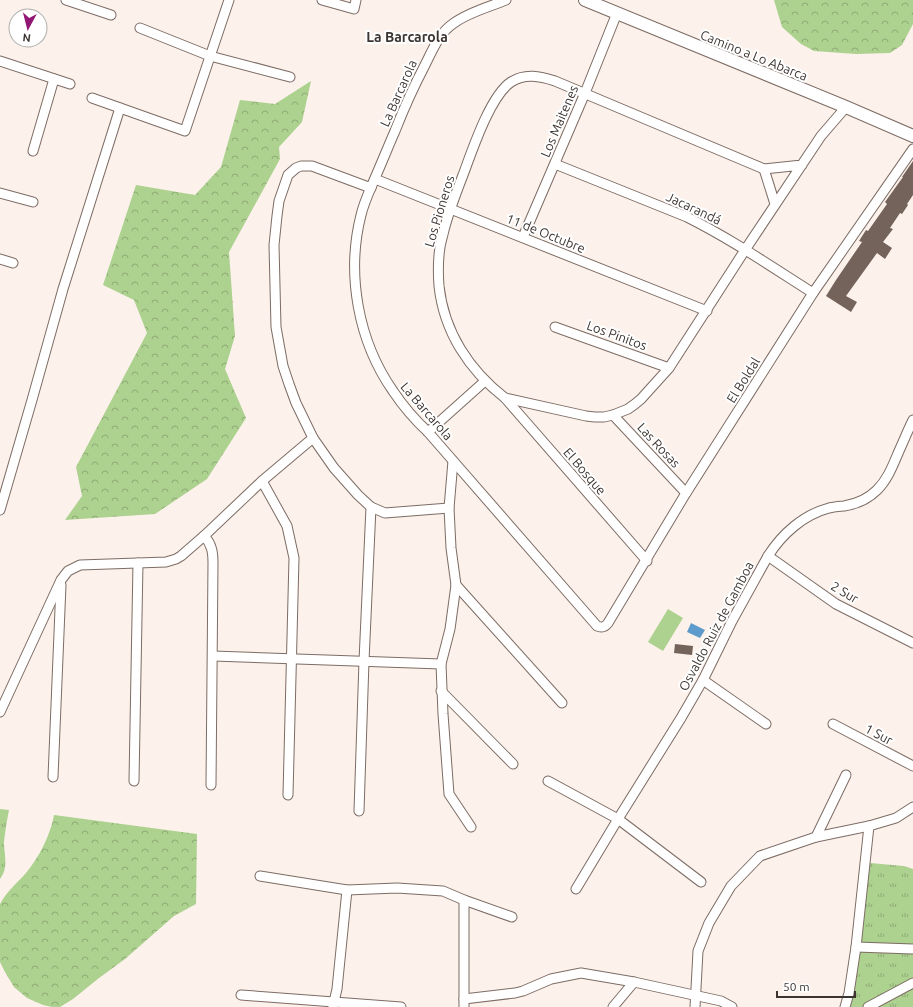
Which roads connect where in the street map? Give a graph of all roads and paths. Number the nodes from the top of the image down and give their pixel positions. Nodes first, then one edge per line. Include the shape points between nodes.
1 (66, 0) edge
2 (229, 0) edge
3 (322, 0) edge
4 (356, 0) edge
5 (506, 0) edge
6 (585, 0) edge
7 (617, 13) junction
8 (111, 15) dead end
9 (140, 28) dead end
10 (210, 56) junction
11 (0, 61) edge
12 (290, 77) dead end
13 (54, 79) junction
14 (70, 84) dead end
15 (585, 93) junction
16 (92, 98) dead end
17 (846, 107) junction
18 (120, 108) junction
19 (913, 136) edge
20 (913, 149) edge
21 (33, 151) dead end
22 (555, 164) junction
23 (802, 164) junction
24 (764, 169) junction
25 (375, 179) junction
26 (371, 188) junction
27 (0, 193) edge
28 (33, 202) dead end
29 (776, 204) junction
30 (450, 209) junction
31 (523, 237) junction
32 (745, 250) junction
33 (0, 259) edge
34 (13, 263) dead end
35 (813, 293) junction
36 (707, 311) junction
37 (555, 327) dead end
38 (669, 368) junction
39 (485, 381) junction
40 (505, 398) junction
41 (613, 415) junction
42 (913, 420) edge
43 (428, 432) junction
44 (313, 438) junction
45 (453, 461) junction
46 (262, 481) junction
47 (686, 494) junction
48 (371, 507) junction
49 (449, 508) junction
50 (0, 510) edge
51 (204, 536) junction
52 (768, 556) junction
53 (647, 561) junction
54 (138, 563) junction
55 (61, 580) junction
56 (456, 586) junction
57 (601, 628) joint
58 (913, 643) edge
59 (213, 656) junction
60 (292, 659) junction
61 (364, 661) junction
62 (441, 664) junction
63 (703, 680) junction
64 (442, 691) junction
65 (562, 703) dead end
66 (0, 712) edge
67 (766, 724) dead end
68 (833, 724) dead end
69 (513, 764) dead end
70 (913, 766) edge
71 (846, 775) dead end
72 (54, 778) dead end
73 (134, 781) dead end
74 (548, 781) dead end
75 (211, 786) dead end
76 (288, 795) dead end
77 (913, 807) edge
78 (359, 811) dead end
79 (618, 819) junction
80 (869, 826) junction
81 (471, 827) dead end
82 (816, 836) junction
83 (260, 876) dead end
84 (701, 882) dead end
85 (576, 889) dead end
86 (347, 890) junction
87 (464, 900) junction
88 (512, 918) dead end
89 (856, 947) junction
90 (913, 949) edge
91 (634, 982) junction
92 (913, 983) edge
93 (240, 995) dead end
94 (696, 996) junction
95 (464, 1003) edge
96 (333, 1004) edge
97 (401, 1007) edge
98 (613, 1007) edge
99 (695, 1007) edge
100 (732, 1007) edge
101 (845, 1007) edge
102 (868, 1007) edge

1 - 8 street
2 - 10 street
3 - 4 street via 354,9
5 - 25 street, La Barcarola via 461,18 440,36 412,90
6 - 7 main road, Camino a Lo Abarca
7 - 15 street, Los Maitenes
7 - 17 main road, Camino a Lo Abarca
9 - 10 street
10 - 12 street
10 - 18 street via 185,131
11 - 13 street
13 - 14 street
13 - 21 street
15 - 22 street, Los Maitenes
15 - 24 street, Los Pioneros
15 - 30 street, Los Pioneros via 535,76 522,77 504,88 486,118
16 - 18 street
17 - 19 main road, Camino a Lo Abarca
17 - 23 street, Los Pioneros via 821,136
18 - 50 street via 63,288
20 - 35 street, El Boldal
22 - 31 street, Los Maitenes
22 - 32 street, Jacarandá via 687,217
23 - 24 street
23 - 29 street, Los Pioneros
24 - 29 street
25 - 26 street, La Barcarola
25 - 30 street, 11 de Octubre
26 - 43 street, La Barcarola via 361,214 355,251 356,288 362,325 375,359 392,391
26 - 44 street via 318,167 307,166 296,168 288,175 280,201 274,245 276,327 289,384
27 - 28 street
29 - 32 street, Los Pioneros
30 - 31 street, 11 de Octubre
30 - 39 street, Los Pioneros via 438,260 441,301 455,341
31 - 36 street, 11 de Octubre
32 - 35 street, Jacarandá
32 - 36 street, Los Pioneros
33 - 34 street
35 - 47 street, El Boldal
36 - 38 street, Los Pioneros
37 - 38 street, Los Pinitos
38 - 41 street, Los Pioneros via 641,399
39 - 40 street, Los Pioneros
39 - 43 street
40 - 41 street, Los Pioneros via 586,416
40 - 53 street, El Bosque
41 - 47 street, Las Rosas
42 - 52 street, Osvaldo Ruiz de Gamboa via 888,477 876,491 854,504 829,508 796,524 780,539
43 - 45 street, La Barcarola
44 - 46 street
44 - 48 street via 337,472
45 - 49 street
45 - 57 street, La Barcarola
46 - 51 street
46 - 60 street via 287,526 294,558
47 - 53 street, El Boldal
48 - 49 street via 385,512
48 - 61 street
49 - 56 street
51 - 54 street via 176,559
51 - 59 street via 213,554
52 - 58 street, 2 Sur via 836,604
52 - 63 street, Osvaldo Ruiz de Gamboa
53 - 57 street, El Boldal via 608,623
54 - 55 street via 80,565 68,571
54 - 73 street
55 - 66 street
55 - 72 street
56 - 62 street via 450,629
56 - 65 street
59 - 60 street
59 - 75 street
60 - 61 street
60 - 76 street
61 - 62 street
61 - 78 street
62 - 64 street
63 - 67 street
63 - 79 street, Osvaldo Ruiz de Gamboa
64 - 69 street
64 - 81 street via 449,794
68 - 70 street, 1 Sur
71 - 82 street
74 - 79 street
77 - 80 street via 896,818
79 - 84 street
79 - 85 street, Osvaldo Ruiz de Gamboa
80 - 82 street
80 - 89 street
82 - 94 street via 760,856 731,886 709,922 698,951
83 - 86 street
86 - 87 street via 397,888 443,891
86 - 96 street via 337,989
87 - 88 street
87 - 95 street
89 - 90 street
89 - 101 street
91 - 94 street
91 - 95 street via 581,973 551,979 523,991
91 - 98 street
92 - 102 street
93 - 96 street
94 - 99 street
94 - 100 street via 721,1001
96 - 97 street

